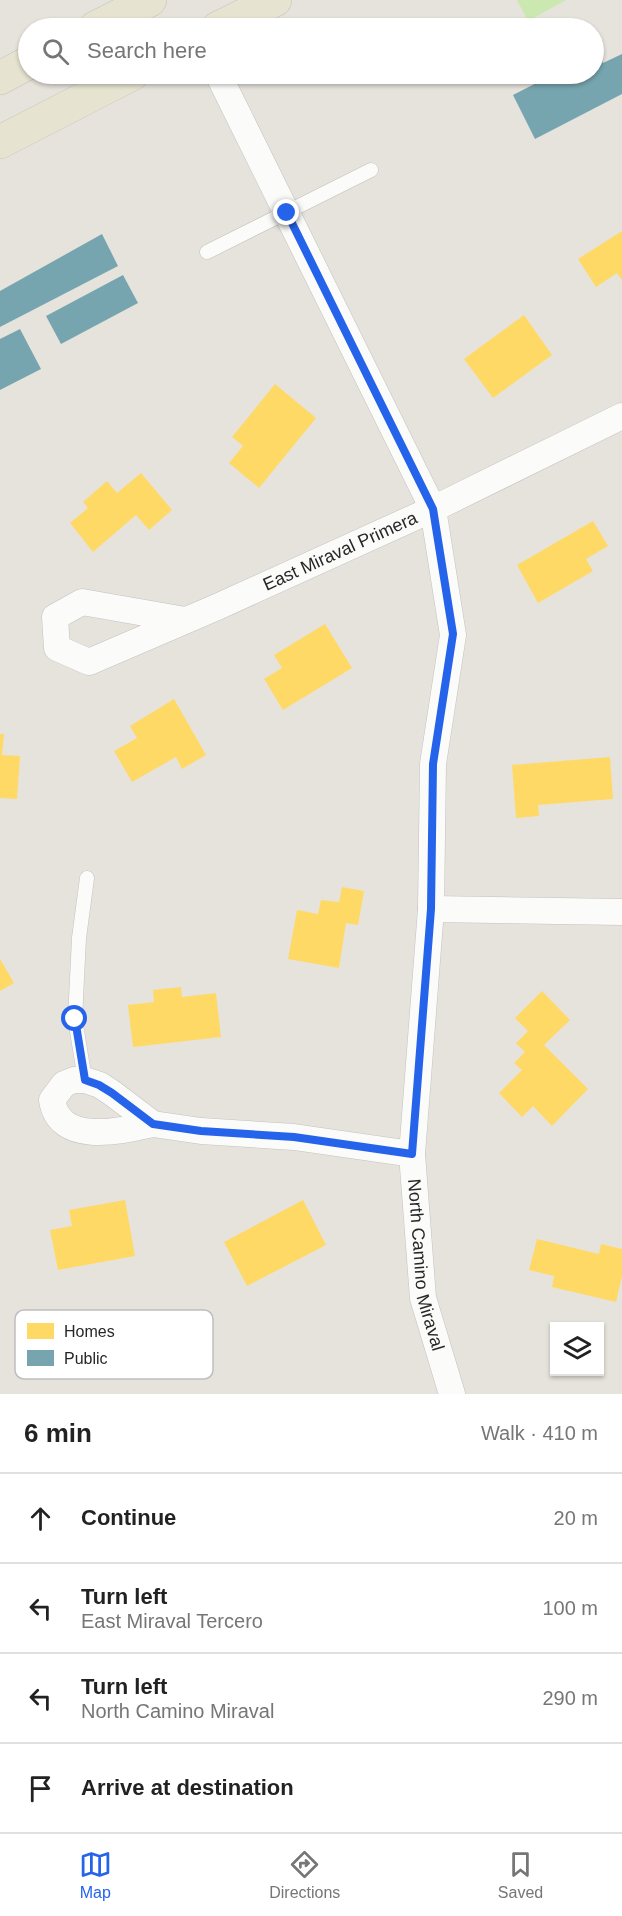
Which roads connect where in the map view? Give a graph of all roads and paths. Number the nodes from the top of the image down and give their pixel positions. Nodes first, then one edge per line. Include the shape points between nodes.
1 (150, 0) edge
2 (274, 0) edge
3 (115, 18) edge
4 (238, 18) edge
5 (18, 68) edge
6 (0, 78) edge
7 (113, 84) edge
8 (223, 84) edge
9 (0, 142) edge
10 (371, 170) dead end
11 (287, 213) junction
12 (207, 252) dead end
13 (622, 416) edge
14 (433, 509) junction
15 (185, 620) dead end
16 (87, 878) dead end
17 (431, 909) junction
18 (622, 912) edge
19 (85, 1080) junction
20 (153, 1124) junction
21 (412, 1154) junction
22 (452, 1394) edge

1 - 3 main road
2 - 4 main road
5 - 6 main road
7 - 9 main road
8 - 11 street, North Camino Miraval
10 - 11 lane
11 - 12 lane
11 - 14 street, North Camino Miraval
13 - 14 street, East Miraval Primera
14 - 15 street, East Miraval Primera
14 - 17 street, North Camino Miraval via 453,634 433,764
16 - 19 lane via 75,1019
17 - 18 street
17 - 21 street, North Camino Miraval
19 - 20 street via 112,1093
19 - 20 street via 64,1084 52,1100 54,1111 70,1126 121,1131
20 - 21 street via 294,1137
21 - 22 street, North Camino Miraval via 423,1298

